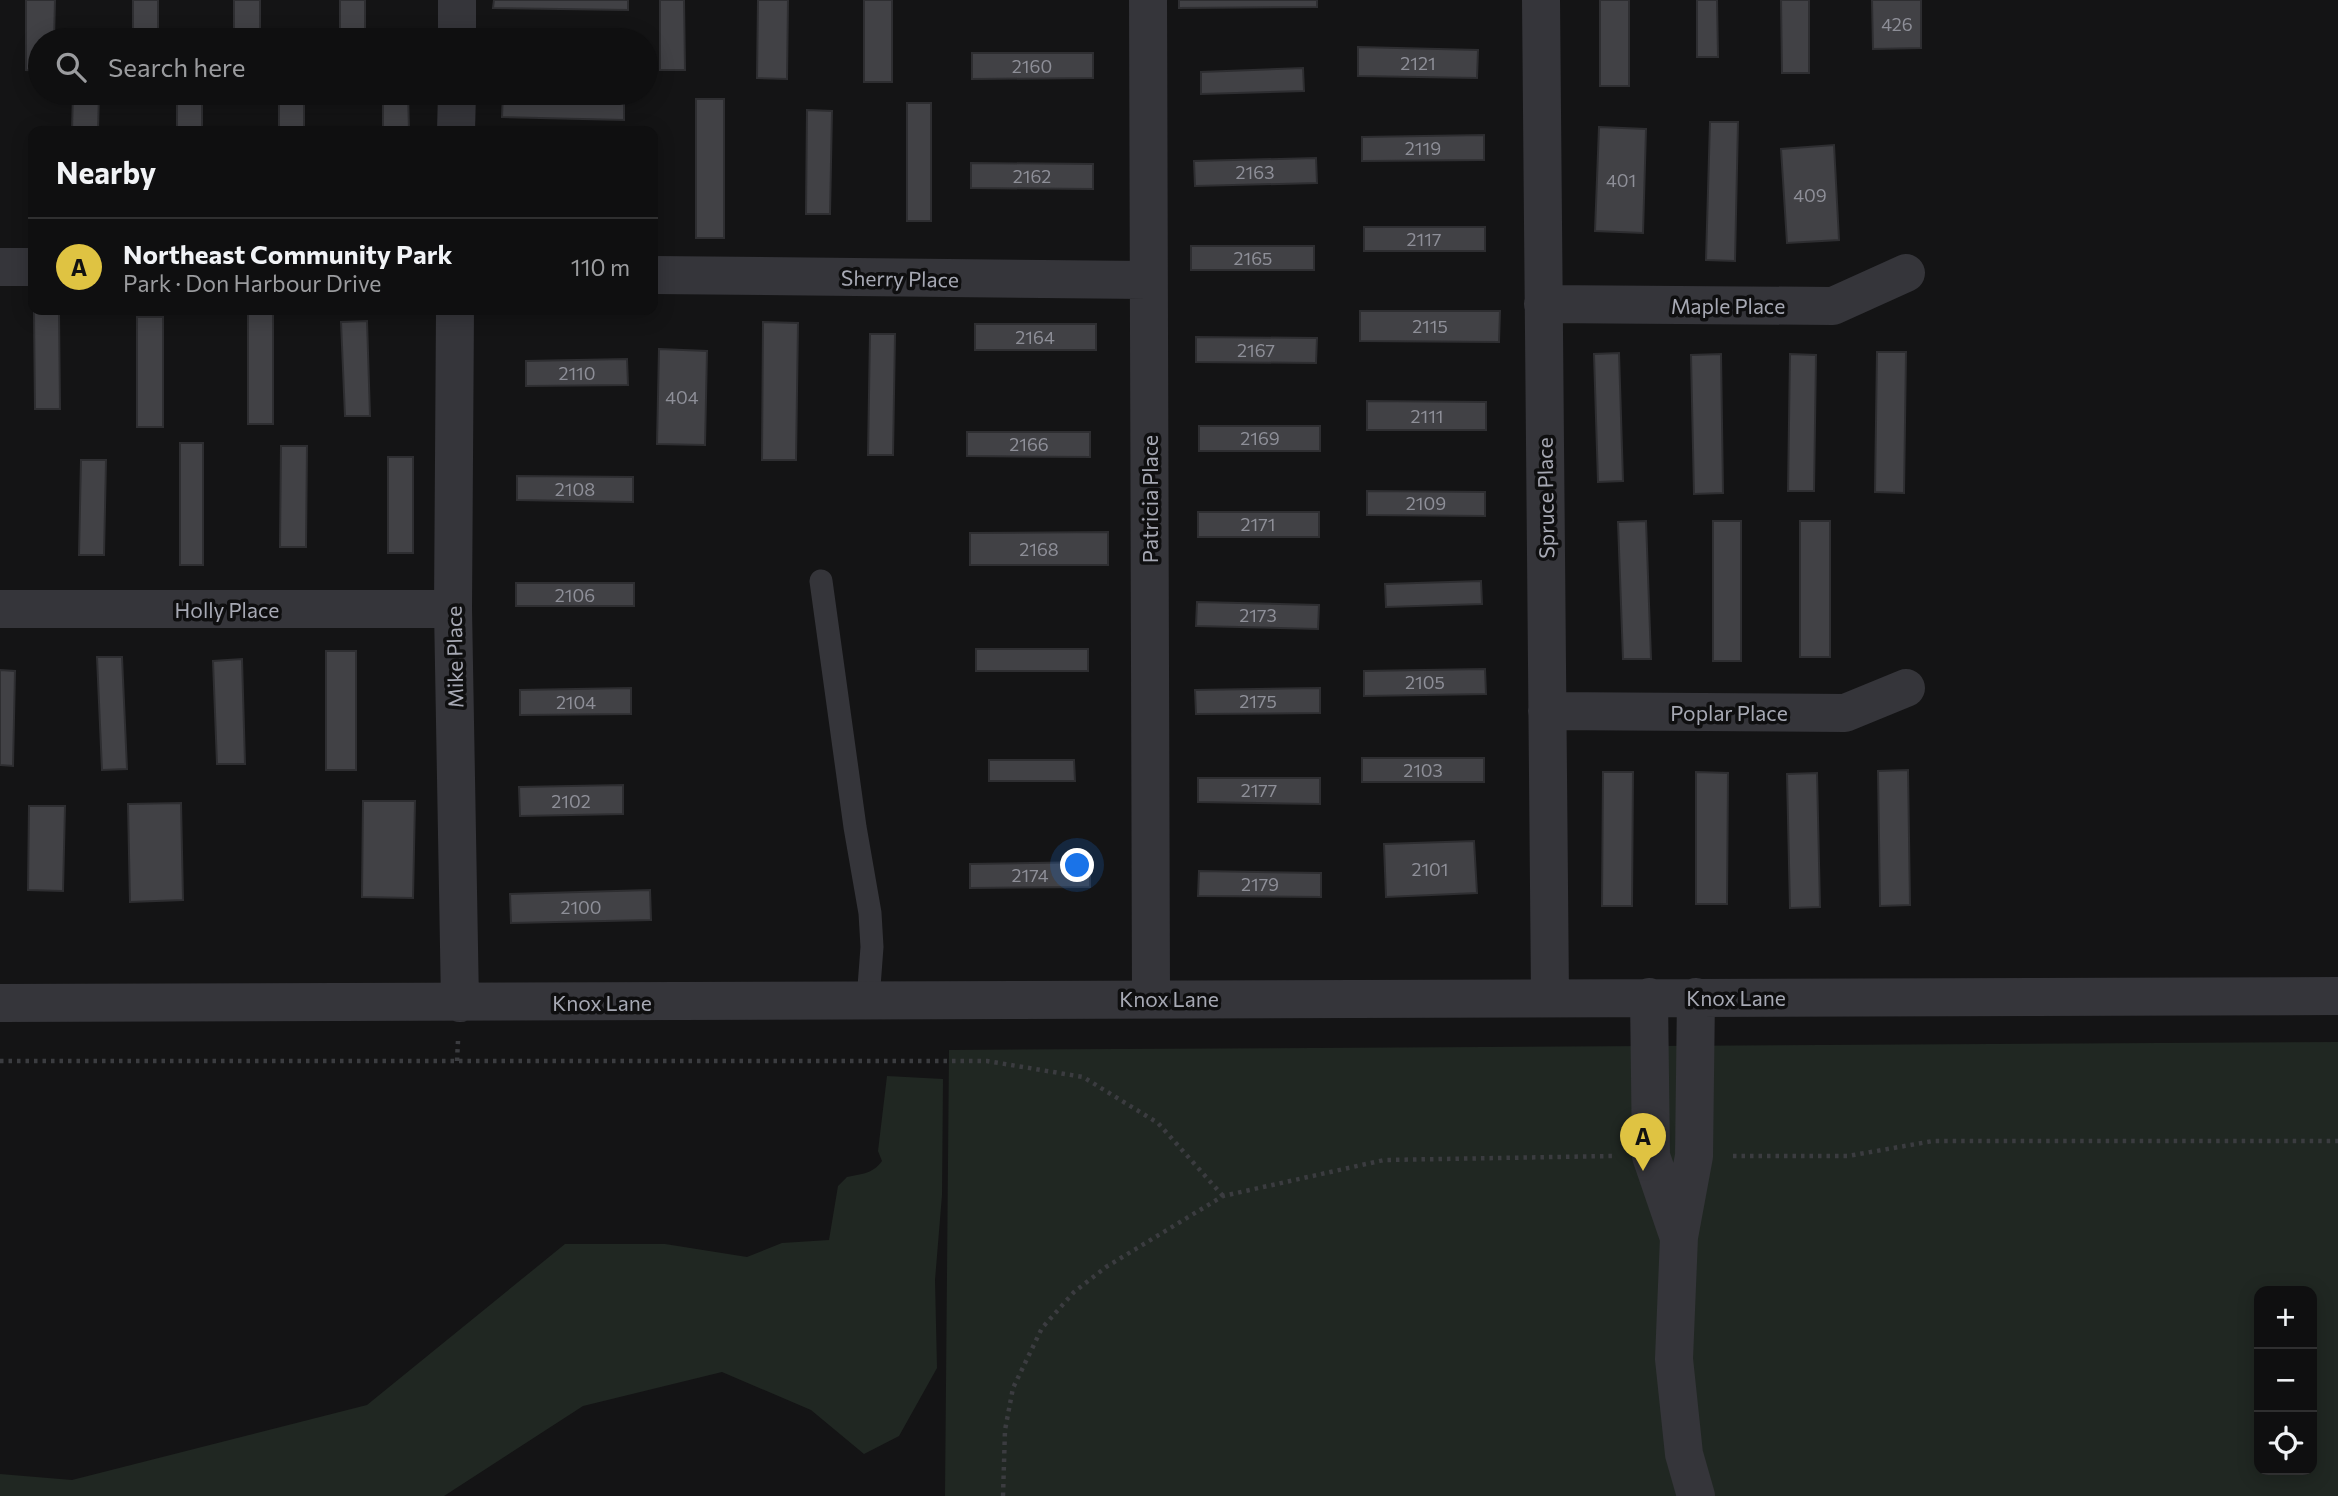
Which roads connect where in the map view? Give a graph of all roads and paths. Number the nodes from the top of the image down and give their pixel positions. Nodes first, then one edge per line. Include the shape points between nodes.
1 (457, 0) edge
2 (1148, 0) edge
3 (1542, 0) edge
4 (457, 28) edge
5 (457, 105) edge
6 (456, 126) edge
7 (0, 267) edge
8 (28, 267) edge
9 (1906, 273) dead end
10 (658, 275) edge
11 (1147, 280) junction
12 (1543, 304) junction
13 (455, 315) edge
14 (821, 581) dead end
15 (0, 609) edge
16 (453, 610) junction
17 (1906, 688) dead end
18 (1547, 710) junction
19 (2338, 996) edge
20 (1550, 997) junction
21 (1649, 997) junction
22 (1696, 997) junction
23 (1151, 998) junction
24 (868, 1000) junction
25 (0, 1003) edge
26 (460, 1003) junction
27 (0, 1061) edge
28 (2338, 1141) edge
29 (1651, 1156) junction
30 (1694, 1156) junction
31 (1223, 1196) junction
32 (1679, 1237) junction
33 (1003, 1496) edge
34 (1696, 1496) edge

1 - 4 street
2 - 11 street, Patricia Place
3 - 12 street, Spruce Place
5 - 6 street
7 - 8 street
9 - 12 street, Maple Place via 1833,306
10 - 11 street, Sherry Place
11 - 23 street, Patricia Place
12 - 18 street, Spruce Place
13 - 16 street, Mike Place
14 - 24 lane via 870,914 873,947
15 - 16 street, Holly Place
16 - 26 street, Mike Place
17 - 18 street, Poplar Place via 1844,713
18 - 20 street, Spruce Place
19 - 22 street, Knox Lane
20 - 21 street, Knox Lane
20 - 23 street, Knox Lane
21 - 22 street, Knox Lane
21 - 29 street
22 - 30 street
23 - 24 street, Knox Lane
24 - 26 street, Knox Lane
25 - 26 street, Knox Lane
27 - 31 path via 987,1061 1083,1077 1157,1123
28 - 30 path via 1933,1141 1848,1156
29 - 31 path via 1384,1160
29 - 32 street
30 - 32 street
31 - 33 path via 1106,1267 1074,1292 1042,1328 1013,1388 1005,1430
32 - 34 street via 1674,1359 1684,1454

